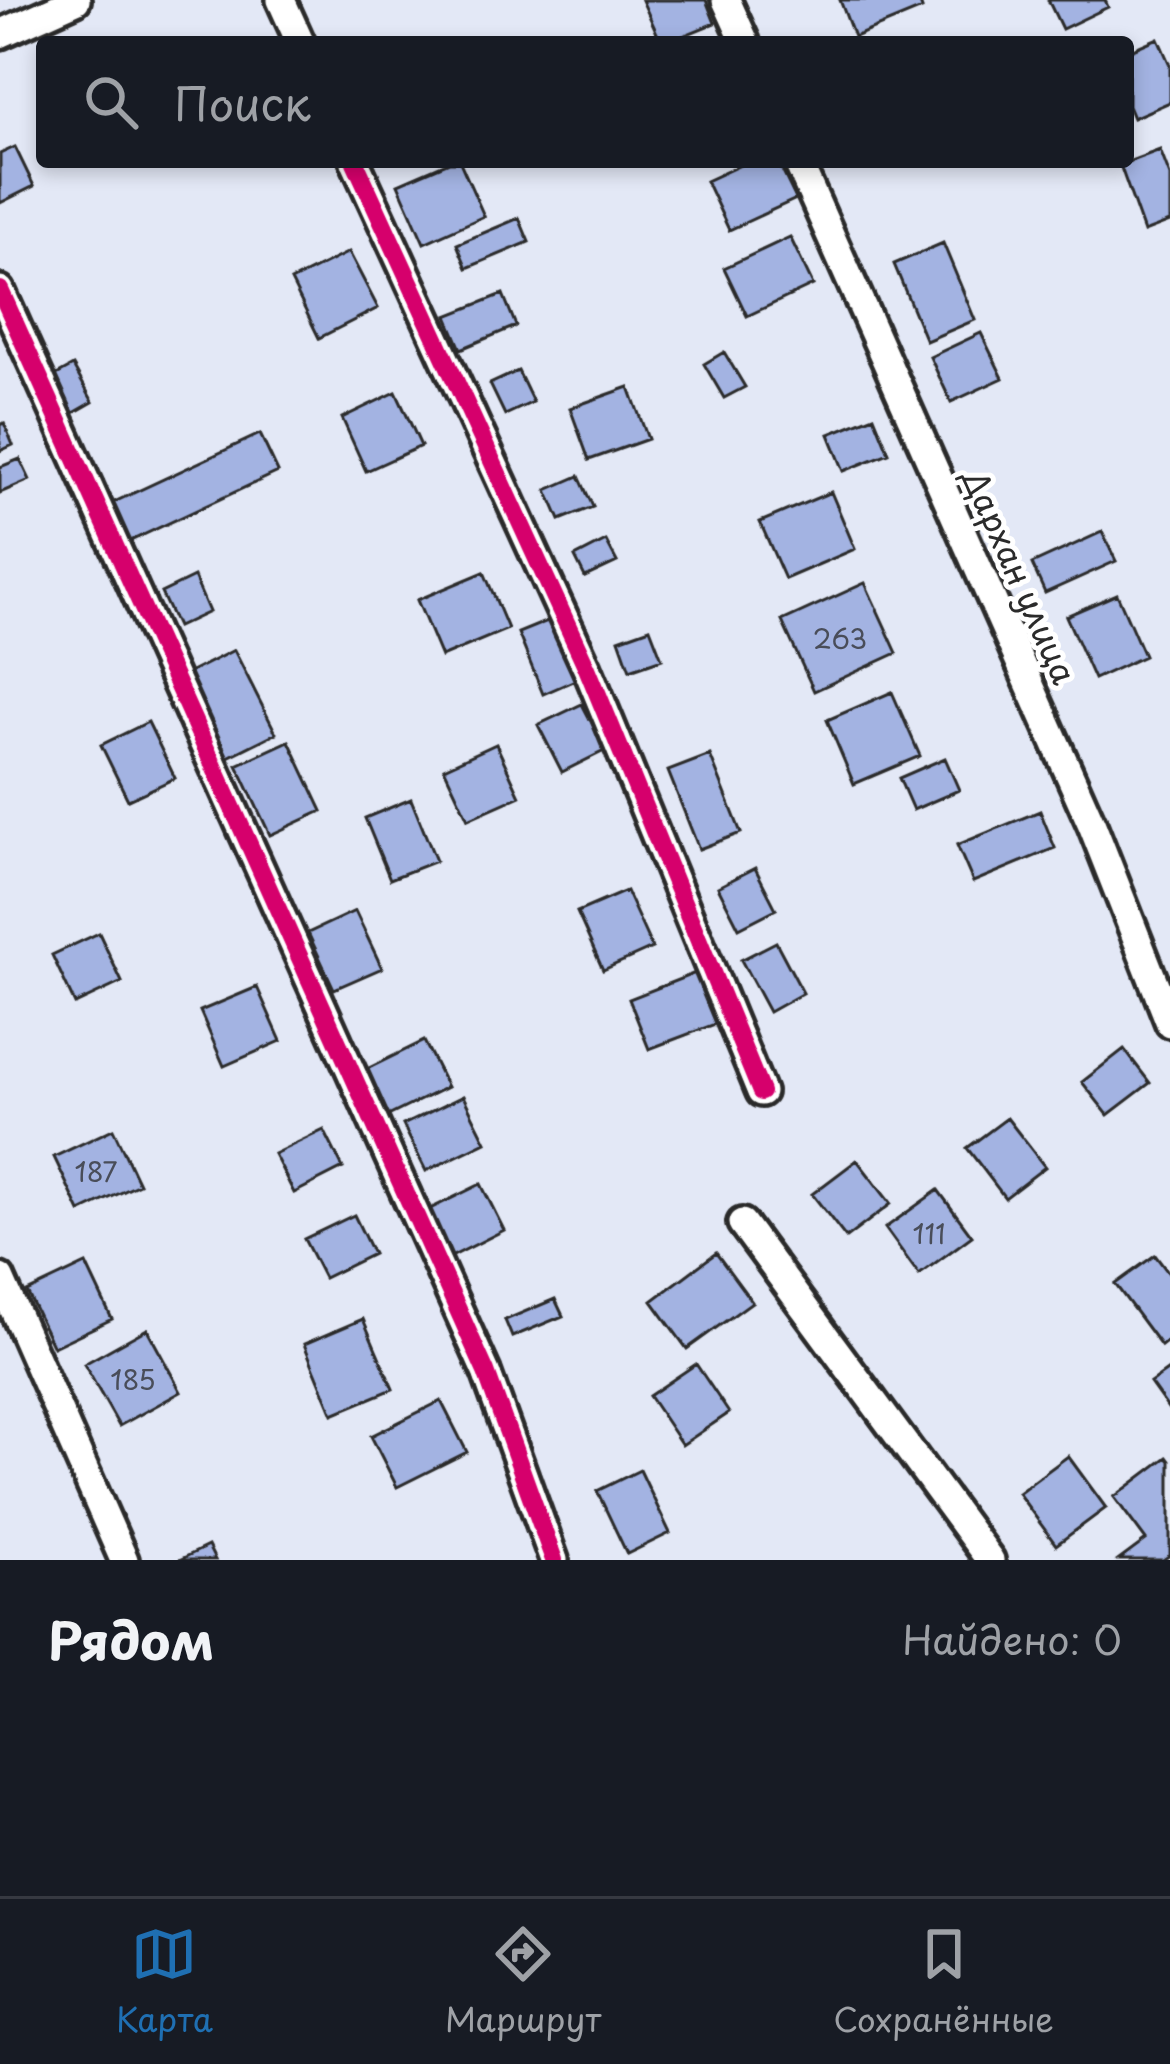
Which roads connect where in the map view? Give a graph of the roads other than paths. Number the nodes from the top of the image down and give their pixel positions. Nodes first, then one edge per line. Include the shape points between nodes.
1 (76, 0) edge
2 (281, 0) edge
3 (726, 0) edge
4 (0, 34) edge
5 (297, 36) edge
6 (742, 36) edge
7 (358, 168) edge
8 (801, 168) edge
9 (0, 290) edge
10 (1170, 1023) edge
11 (761, 1092) dead end
12 (742, 1223) dead end
13 (0, 1278) edge
14 (124, 1560) edge
15 (554, 1560) edge
16 (990, 1560) edge

1 - 4 street
2 - 5 street
3 - 6 street
7 - 11 street via 587,668
8 - 10 street, Дархан улица via 1092,825
9 - 15 street via 486,1372
12 - 16 street
13 - 14 street

